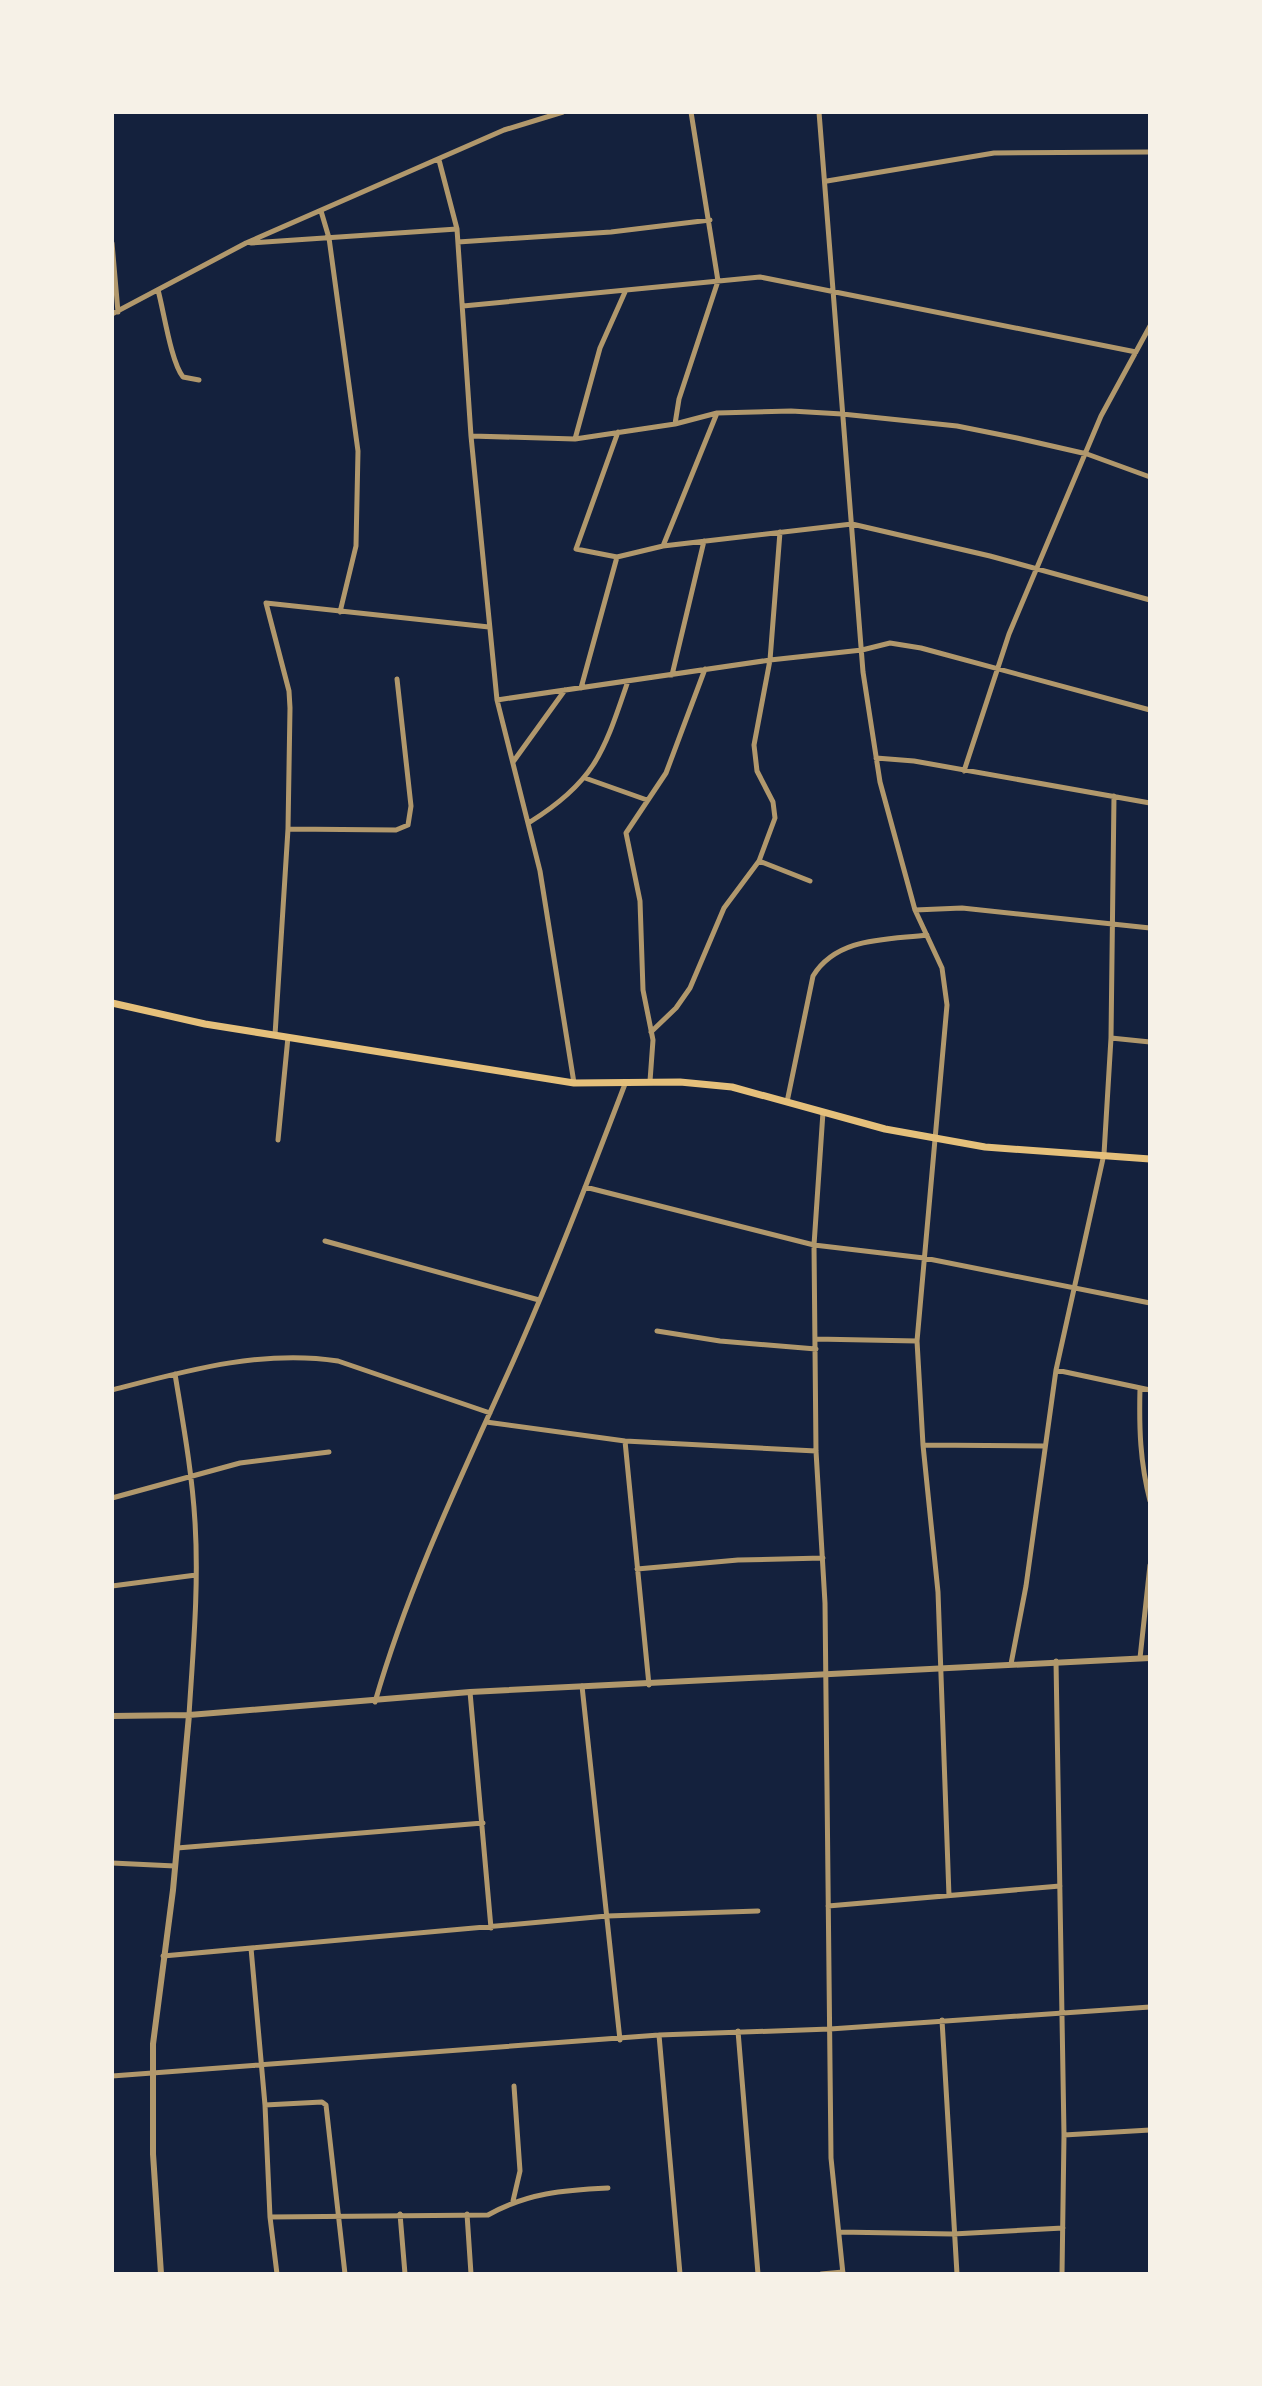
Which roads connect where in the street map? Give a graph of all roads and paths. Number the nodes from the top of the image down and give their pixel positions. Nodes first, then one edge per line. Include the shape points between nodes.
1 (563, 112) edge
2 (691, 112) edge
3 (819, 112) edge
4 (1150, 152) edge
5 (439, 160) junction
6 (827, 181) junction
7 (321, 211) junction
8 (710, 219) junction
9 (457, 229) junction
10 (329, 237) junction
11 (458, 242) junction
12 (112, 243) edge
13 (246, 243) junction
14 (719, 281) junction
15 (158, 290) junction
16 (625, 292) junction
17 (833, 293) junction
18 (463, 306) junction
19 (115, 313) edge
20 (1150, 326) edge
21 (1136, 352) junction
22 (199, 380) dead end
23 (717, 413) junction
24 (842, 414) junction
25 (675, 424) junction
26 (618, 432) junction
27 (471, 436) junction
28 (575, 439) junction
29 (1087, 454) junction
30 (1150, 477) edge
31 (852, 524) junction
32 (780, 532) junction
33 (704, 541) junction
34 (663, 546) junction
35 (617, 557) junction
36 (1038, 569) junction
37 (1150, 600) edge
38 (340, 612) junction
39 (489, 627) junction
40 (862, 650) junction
41 (770, 660) junction
42 (705, 669) junction
43 (997, 670) junction
44 (672, 675) junction
45 (397, 679) dead end
46 (628, 681) junction
47 (581, 688) junction
48 (565, 690) junction
49 (497, 700) junction
50 (1150, 710) edge
51 (876, 758) junction
52 (513, 762) junction
53 (964, 771) junction
54 (584, 778) junction
55 (1114, 796) junction
56 (647, 800) junction
57 (1150, 803) edge
58 (530, 822) junction
59 (288, 829) junction
60 (759, 861) junction
61 (810, 881) dead end
62 (915, 910) junction
63 (1110, 925) junction
64 (1150, 928) edge
65 (927, 935) junction
66 (112, 1003) edge
67 (651, 1032) junction
68 (275, 1035) junction
69 (288, 1037) junction
70 (1111, 1038) junction
71 (1150, 1042) edge
72 (650, 1081) junction
73 (574, 1083) junction
74 (625, 1084) junction
75 (787, 1102) junction
76 (823, 1112) junction
77 (936, 1139) junction
78 (278, 1140) dead end
79 (1104, 1154) junction
80 (1150, 1159) edge
81 (586, 1186) junction
82 (326, 1241) dead end
83 (814, 1245) junction
84 (924, 1258) junction
85 (1076, 1289) junction
86 (538, 1300) junction
87 (1150, 1303) edge
88 (657, 1331) dead end
89 (815, 1339) junction
90 (917, 1341) junction
91 (816, 1349) junction
92 (1056, 1370) junction
93 (175, 1374) junction
94 (1140, 1388) junction
95 (112, 1390) edge
96 (1150, 1390) edge
97 (490, 1413) junction
98 (486, 1422) junction
99 (625, 1441) junction
100 (923, 1445) junction
101 (1044, 1446) junction
102 (816, 1451) junction
103 (329, 1452) dead end
104 (192, 1476) junction
105 (1149, 1496) edge
106 (112, 1498) edge
107 (823, 1558) junction
108 (1150, 1565) edge
109 (637, 1569) junction
110 (196, 1575) junction
111 (112, 1586) edge
112 (1150, 1657) edge
113 (1140, 1658) junction
114 (1056, 1661) junction
115 (1011, 1664) junction
116 (939, 1668) junction
117 (824, 1674) junction
118 (649, 1685) junction
119 (582, 1686) junction
120 (470, 1692) junction
121 (375, 1702) junction
122 (189, 1715) junction
123 (112, 1716) edge
124 (483, 1823) junction
125 (177, 1848) junction
126 (112, 1863) edge
127 (176, 1866) junction
128 (1060, 1886) junction
129 (949, 1896) junction
130 (828, 1906) junction
131 (758, 1911) dead end
132 (607, 1916) junction
133 (491, 1928) junction
134 (251, 1948) junction
135 (163, 1956) junction
136 (1150, 2007) edge
137 (1062, 2012) junction
138 (942, 2020) junction
139 (830, 2029) junction
140 (738, 2031) junction
141 (659, 2035) junction
142 (620, 2040) junction
143 (259, 2063) junction
144 (152, 2073) junction
145 (112, 2076) edge
146 (514, 2086) dead end
147 (265, 2105) junction
148 (1150, 2130) edge
149 (1064, 2135) junction
150 (608, 2188) dead end
151 (513, 2201) junction
152 (400, 2214) junction
153 (467, 2214) junction
154 (341, 2216) junction
155 (270, 2217) junction
156 (1063, 2228) junction
157 (839, 2232) junction
158 (953, 2234) junction
159 (843, 2273) edge
160 (161, 2274) edge
161 (277, 2274) edge
162 (345, 2274) edge
163 (405, 2274) edge
164 (471, 2274) edge
165 (680, 2274) edge
166 (758, 2274) edge
167 (821, 2274) edge
168 (957, 2274) edge
169 (1062, 2274) edge

1 - 5 street via 503,130
2 - 8 street
3 - 6 street
4 - 6 street via 994,152
5 - 7 street
5 - 9 street
6 - 17 street
7 - 10 street
7 - 13 street
8 - 11 street via 611,232
8 - 14 street
9 - 10 street
9 - 11 street
10 - 13 street
10 - 38 street via 358,451 356,545
11 - 18 street
12 - 19 street
13 - 15 street
14 - 16 street
14 - 17 street via 760,277
14 - 25 street via 679,399
15 - 19 street
15 - 22 street via 174,367 183,377
16 - 18 street
16 - 28 street via 600,348
17 - 21 street
17 - 24 street
18 - 27 street
20 - 21 street
21 - 29 street via 1101,416
23 - 24 street
23 - 25 street
23 - 34 street
24 - 29 street via 957,426
24 - 31 street
25 - 26 street
26 - 28 street
26 - 35 street via 576,549
27 - 28 street
27 - 39 street
29 - 30 street
29 - 36 street
31 - 32 street
31 - 36 street
31 - 40 street
32 - 33 street
32 - 41 street
33 - 34 street
33 - 44 street
34 - 35 street
35 - 47 street
36 - 37 street
36 - 43 street
38 - 39 street
38 - 59 street via 266,603 289,691
39 - 49 street
40 - 41 street
40 - 43 street via 890,643
40 - 51 street
41 - 42 street
41 - 60 street via 754,745 757,771 773,802 775,818
42 - 44 street
42 - 56 street via 666,773
43 - 50 street
43 - 53 street
44 - 46 street
45 - 59 street via 411,806 408,825 396,830
46 - 47 street
46 - 54 street via 604,752
47 - 48 street
48 - 49 street
48 - 52 street
49 - 52 street
51 - 53 street
51 - 62 street
52 - 58 street
53 - 55 street
54 - 56 street
54 - 58 street via 561,803
55 - 57 street
55 - 63 street
56 - 67 street via 626,833 640,901 643,990
58 - 73 street
59 - 68 street
60 - 61 street
60 - 67 street via 724,908 690,988
62 - 63 street via 962,908
62 - 65 street
63 - 64 street
63 - 70 street
65 - 75 street via 866,942 822,960 813,976
65 - 77 street via 942,968 947,1005
66 - 68 main road
67 - 72 street
68 - 69 main road
69 - 73 main road
69 - 78 street
70 - 71 street
70 - 79 street
72 - 74 main road
72 - 75 main road via 732,1087
73 - 74 main road
74 - 81 street
75 - 76 main road
76 - 77 main road
76 - 83 street
77 - 79 main road via 985,1147
77 - 84 street
79 - 80 main road
79 - 85 street
81 - 83 street
81 - 86 street
82 - 86 street
83 - 84 street
83 - 89 street
84 - 85 street
84 - 90 street
85 - 87 street
85 - 92 street
86 - 97 street
88 - 91 street
89 - 90 street
89 - 91 street
90 - 100 street
91 - 102 street
92 - 94 street
92 - 101 street
93 - 95 street
93 - 97 street via 217,1364 317,1357
93 - 104 street
94 - 96 street
94 - 105 street via 1142,1478
97 - 98 street
98 - 99 street
98 - 121 street via 395,1632
99 - 102 street
99 - 109 street
100 - 101 street
100 - 116 street via 938,1592
101 - 115 street
102 - 107 street
103 - 104 street via 240,1463
104 - 106 street
104 - 110 street
107 - 109 street
107 - 117 street
108 - 113 street
109 - 118 street
110 - 111 street
110 - 122 street
112 - 113 street
113 - 114 street
114 - 115 street
114 - 128 street
115 - 116 street
116 - 117 street
116 - 129 street
117 - 118 street
117 - 130 street
118 - 119 street
119 - 120 street
119 - 132 street
120 - 121 street
120 - 124 street
121 - 122 street
122 - 123 street
122 - 125 street
124 - 125 street
124 - 133 street
125 - 127 street
126 - 127 street
127 - 135 street
128 - 129 street
128 - 137 street
129 - 130 street
130 - 139 street
131 - 132 street
132 - 133 street
132 - 142 street
133 - 134 street
134 - 135 street
134 - 143 street
135 - 144 street
136 - 137 street
137 - 138 street
137 - 149 street
138 - 139 street
138 - 158 street
139 - 140 street
139 - 157 street via 831,2158
140 - 141 street
140 - 166 street
141 - 142 street
141 - 165 street
142 - 143 street
143 - 144 street
143 - 147 street
144 - 145 street
144 - 160 street
146 - 151 street via 520,2171
147 - 154 street via 326,2105
147 - 155 street
148 - 149 street
149 - 156 street
150 - 151 street via 547,2192
151 - 153 street via 488,2215
152 - 153 street
152 - 154 street
152 - 163 street
153 - 164 street
154 - 155 street
154 - 162 street
155 - 161 street
156 - 158 street
156 - 169 street
157 - 158 street
157 - 159 street
158 - 168 street
159 - 167 street

